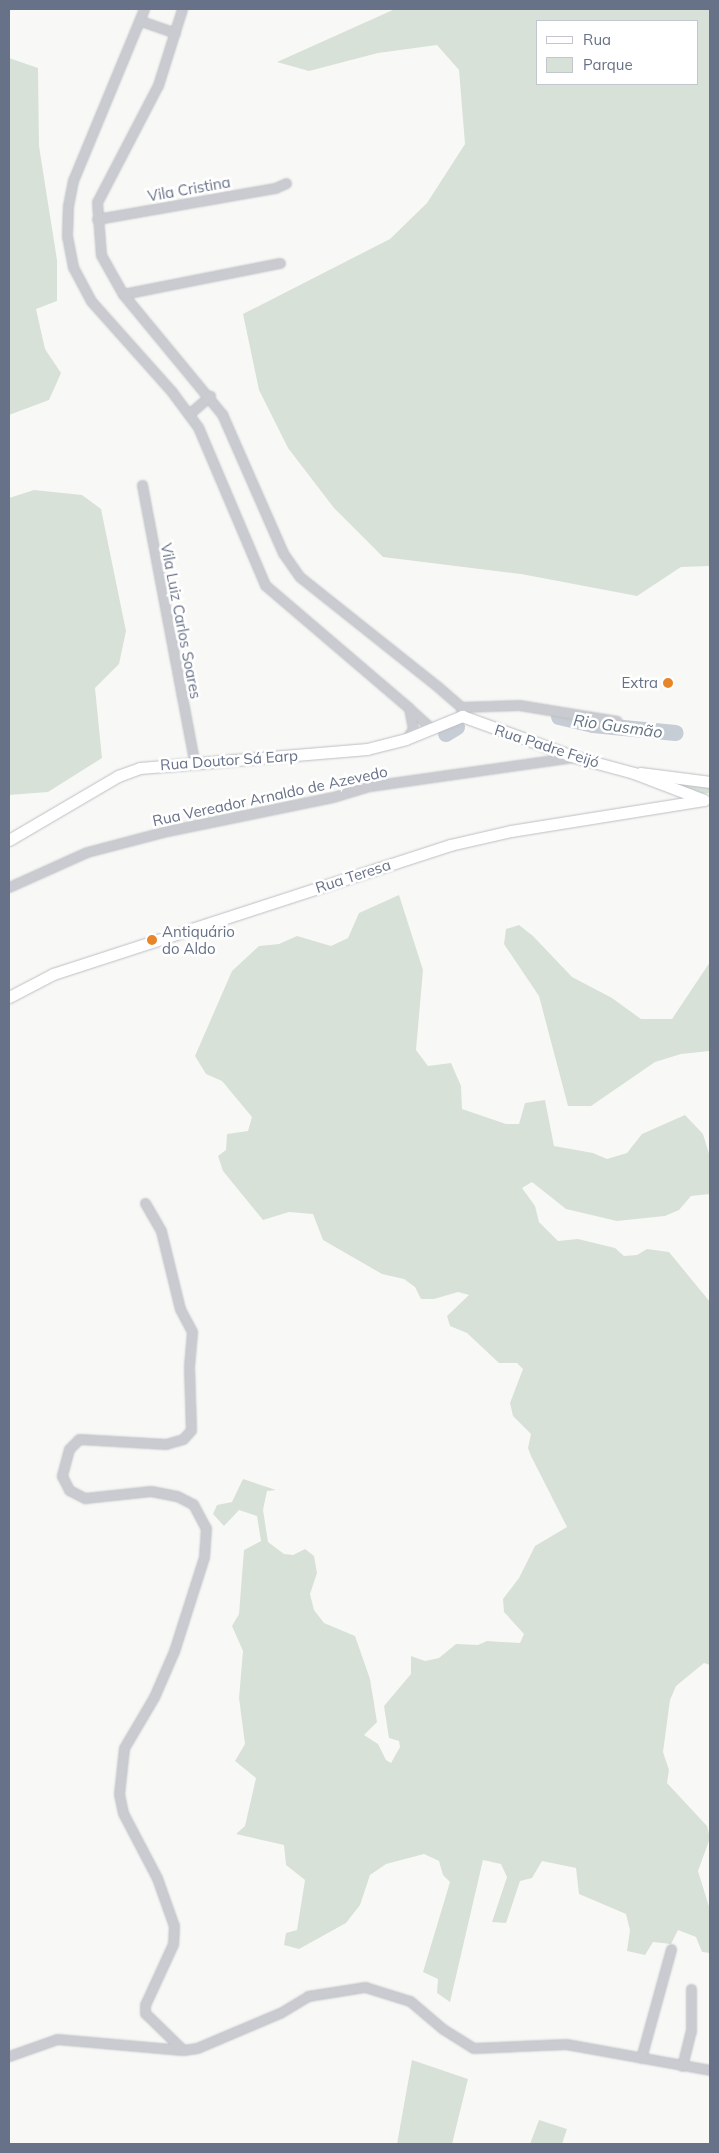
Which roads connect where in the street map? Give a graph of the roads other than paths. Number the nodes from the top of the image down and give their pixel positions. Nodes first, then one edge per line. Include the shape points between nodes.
1 (144, 9) edge
2 (182, 9) edge
3 (142, 21) junction
4 (175, 34) junction
5 (286, 183) dead end
6 (97, 219) junction
7 (280, 263) dead end
8 (124, 294) junction
9 (210, 396) junction
10 (189, 414) junction
11 (142, 486) dead end
12 (409, 708) junction
13 (461, 711) junction
14 (617, 721) dead end
15 (432, 729) junction
16 (406, 739) junction
17 (575, 757) junction
18 (194, 761) junction
19 (634, 773) junction
20 (710, 782) edge
21 (707, 799) edge
22 (9, 840) edge
23 (9, 886) edge
24 (9, 997) edge
25 (145, 1203) dead end
26 (671, 1949) dead end
27 (690, 1989) dead end
28 (182, 2049) junction
29 (9, 2056) edge
30 (642, 2058) junction
31 (682, 2066) junction
32 (710, 2070) edge

1 - 3 street
2 - 4 street
3 - 4 street
3 - 10 street via 73,180 67,236 73,267 91,301
4 - 6 street via 158,85 97,202
5 - 6 street, Vila Cristina via 275,188
6 - 8 street via 100,255
7 - 8 street
8 - 9 street
9 - 10 street
9 - 13 street via 234,440 283,553 300,577
10 - 12 street via 204,440 265,585
11 - 18 street, Vila Luiz Carlos Soares
12 - 15 street
12 - 16 street via 413,729
13 - 14 street via 512,705
13 - 15 main road, Rua Doutor Sá Earp
13 - 17 main road, Rua Padre Feijó
15 - 16 main road, Rua Doutor Sá Earp
16 - 18 main road, Rua Doutor Sá Earp via 338,752
17 - 19 main road, Rua Padre Feijó
17 - 23 street, Rua Vereador Arnaldo de Azevedo via 370,786 333,797 167,831 87,852
18 - 22 main road, Rua Doutor Sá Earp via 140,768 118,776
19 - 20 main road, Rua Padre Feijó
19 - 21 main road, Rua Padre Feijó
21 - 24 main road, Rua Teresa via 511,831 450,845 53,974
25 - 28 street via 161,1231 180,1309 192,1332 189,1367 191,1430 183,1439 166,1444 79,1439 69,1449 62,1476 69,1490 86,1498 151,1491 177,1496 193,1504 206,1528 204,1557 174,1651 154,1697 124,1748 119,1794 123,1813 157,1878 174,1926 173,1944 144,2009 148,2017
26 - 30 street
27 - 31 street via 691,2031
28 - 29 street via 57,2039
28 - 30 street via 210,2045 280,2013 308,1996 365,1987 410,2001 443,2029 474,2048 566,2044
30 - 31 street
31 - 32 street

